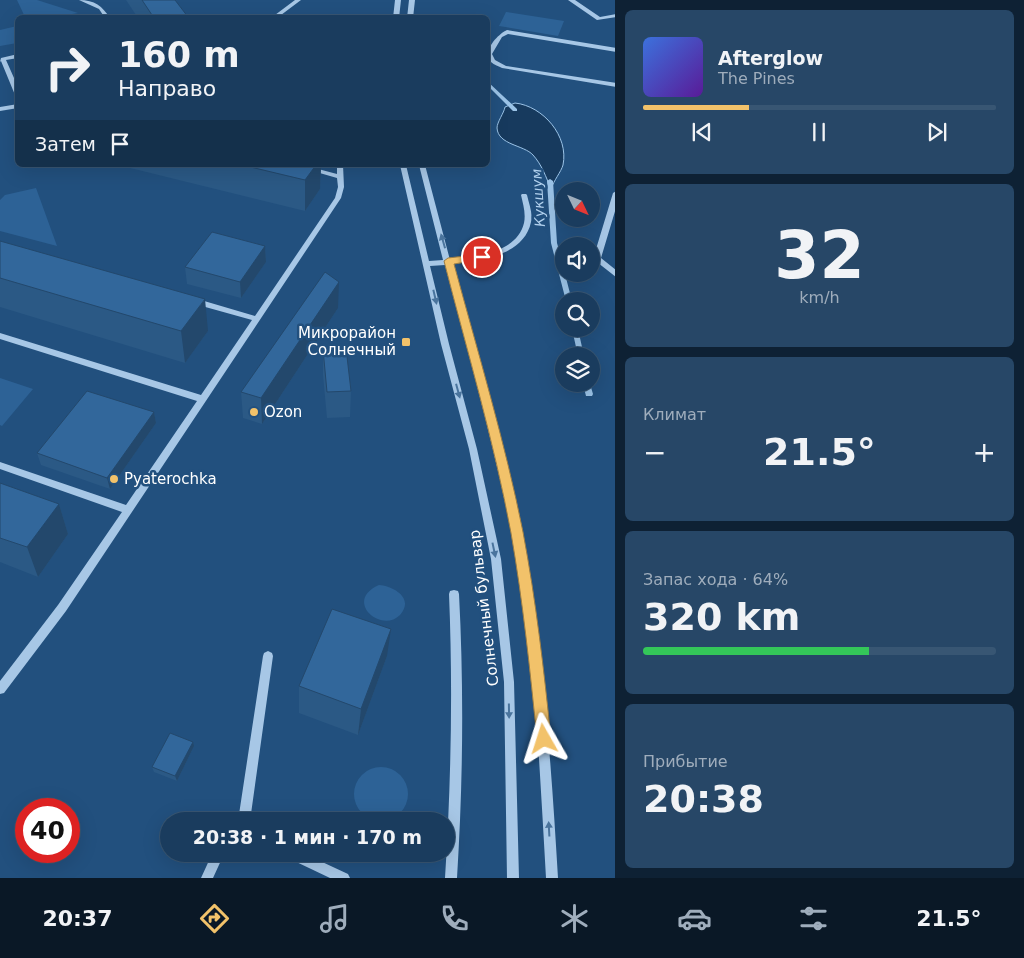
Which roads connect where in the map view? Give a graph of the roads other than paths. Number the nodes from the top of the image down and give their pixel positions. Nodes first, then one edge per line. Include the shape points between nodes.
1 (82, 0) edge
2 (298, 0) edge
3 (398, 0) edge
4 (412, 0) edge
5 (571, 0) edge
6 (106, 15) edge
7 (277, 15) edge
8 (396, 15) edge
9 (410, 15) edge
10 (615, 15) edge
11 (615, 50) edge
12 (490, 52) edge
13 (490, 56) edge
14 (15, 57) edge
15 (1, 59) edge
16 (615, 85) edge
17 (15, 89) edge
18 (15, 106) edge
19 (0, 109) edge
20 (302, 167) edge
21 (340, 167) edge
22 (403, 167) edge
23 (423, 167) edge
24 (340, 177) junction
25 (615, 193) edge
26 (524, 195) dead end
27 (448, 261) junction
28 (427, 264) junction
29 (615, 276) edge
30 (185, 299) edge
31 (256, 319) junction
32 (0, 336) edge
33 (202, 399) junction
34 (0, 466) edge
35 (128, 510) junction
36 (454, 594) dead end
37 (268, 656) dead end
38 (0, 689) edge
39 (245, 812) edge
40 (214, 862) edge
41 (309, 862) edge
42 (207, 878) edge
43 (344, 878) edge
44 (451, 878) edge
45 (513, 878) edge
46 (552, 878) edge

1 - 6 street via 101,8
2 - 7 street
3 - 8 street
4 - 9 street
5 - 10 street via 599,19
11 - 12 street via 507,32 500,36
13 - 16 street via 504,67
14 - 15 street
15 - 17 street
18 - 19 street
20 - 24 street
21 - 24 lane
22 - 28 street, Солнечный бульвар
27 -> 23 street
24 - 31 lane via 338,198
25 - 29 street via 597,259
26 - 27 lane via 528,214 519,238 492,255
27 - 28 street
46 -> 27 street via 533,626 498,447
28 -> 45 street, Солнечный бульвар via 473,448 496,559 509,682
30 - 31 street
31 - 33 lane
32 - 33 street
33 - 35 lane
34 - 35 street
35 - 38 lane via 62,608
36 - 44 street via 458,741
37 - 39 street
40 - 42 street
41 - 43 lane

